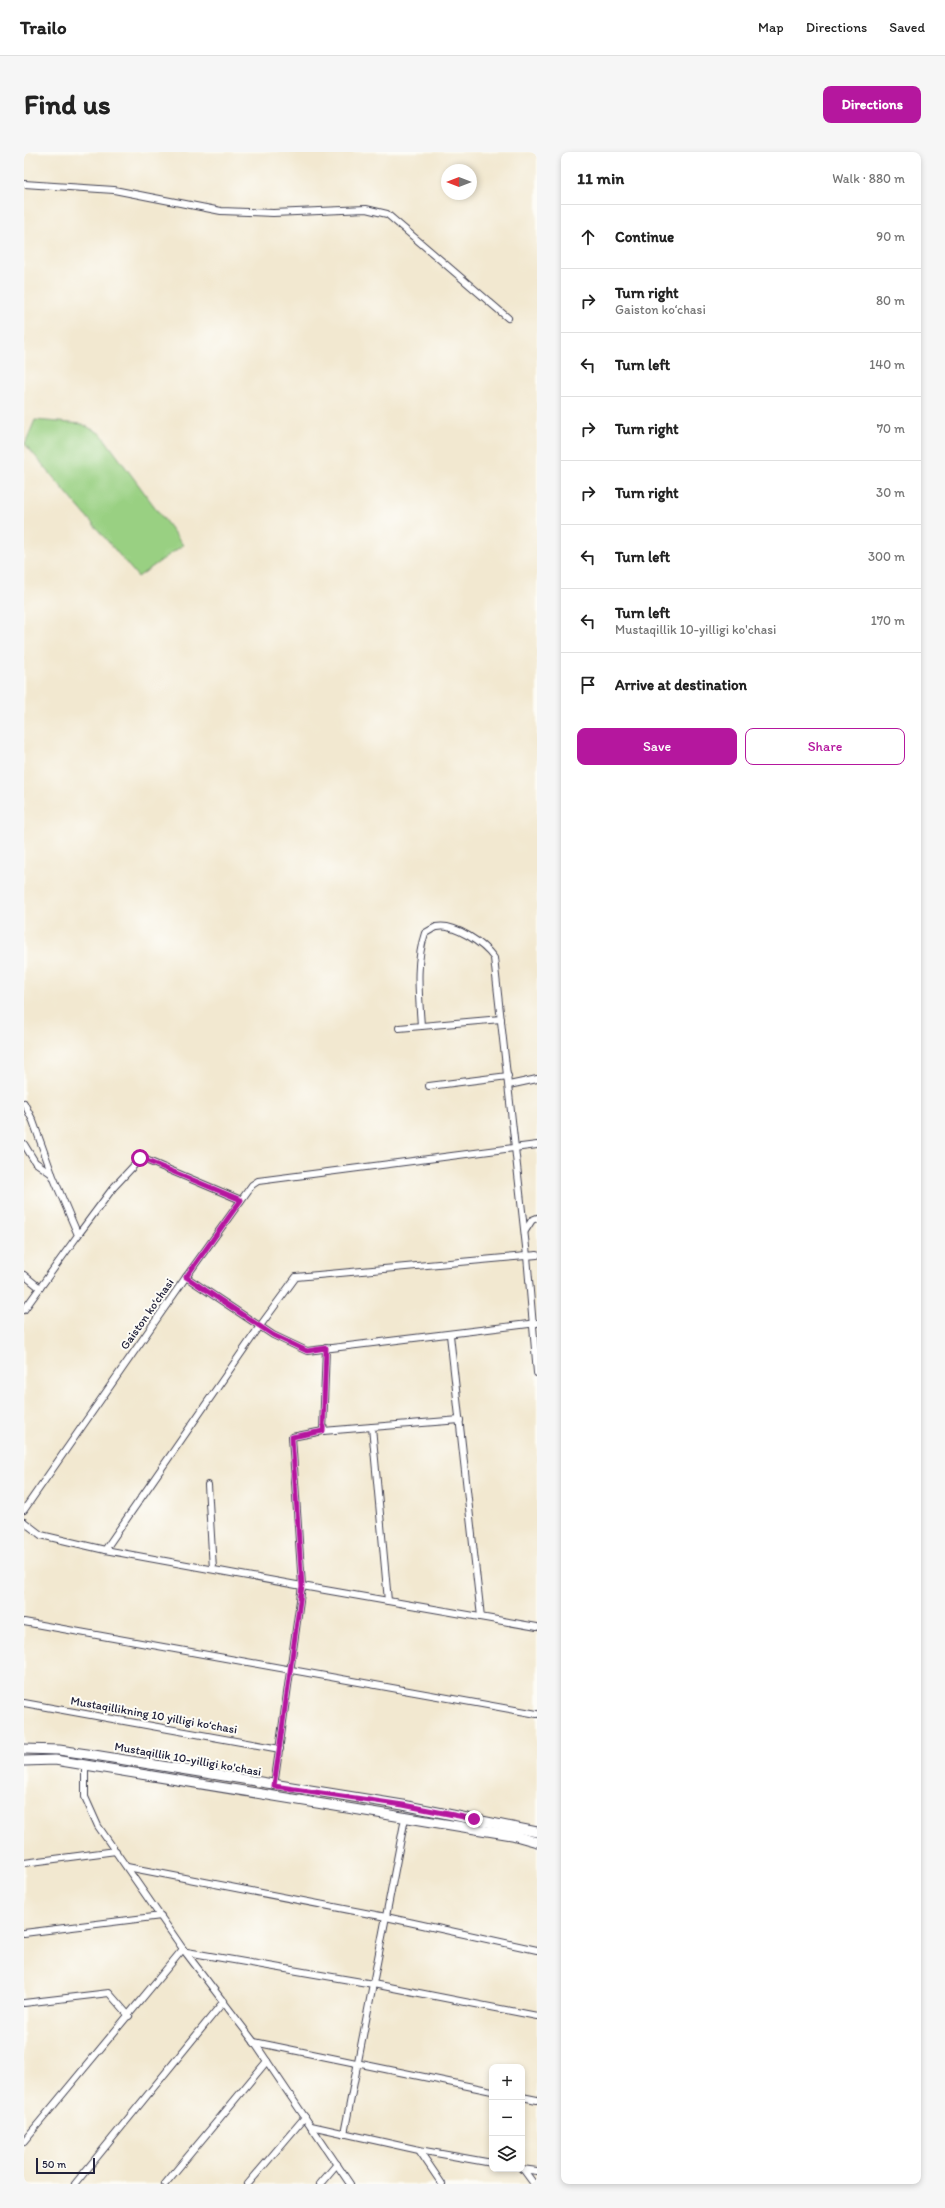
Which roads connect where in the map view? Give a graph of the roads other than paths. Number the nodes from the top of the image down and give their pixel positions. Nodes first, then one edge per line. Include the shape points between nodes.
1 (24, 184) edge
2 (508, 318) dead end
3 (501, 1019) junction
4 (421, 1026) junction
5 (399, 1028) dead end
6 (508, 1076) junction
7 (537, 1079) edge
8 (429, 1086) dead end
9 (509, 1086) junction
10 (24, 1103) edge
11 (24, 1144) edge
12 (537, 1145) edge
13 (516, 1148) junction
14 (52, 1174) junction
15 (241, 1200) junction
16 (537, 1218) edge
17 (525, 1231) junction
18 (78, 1235) junction
19 (537, 1255) edge
20 (528, 1256) junction
21 (24, 1275) edge
22 (186, 1277) junction
23 (40, 1288) junction
24 (24, 1310) edge
25 (535, 1323) edge
26 (260, 1326) junction
27 (450, 1335) junction
28 (326, 1348) junction
29 (537, 1373) edge
30 (460, 1420) junction
31 (372, 1427) junction
32 (323, 1431) junction
33 (208, 1485) dead end
34 (24, 1510) edge
35 (24, 1522) edge
36 (105, 1550) junction
37 (213, 1569) junction
38 (302, 1586) junction
39 (388, 1601) junction
40 (481, 1617) junction
41 (24, 1622) edge
42 (537, 1627) edge
43 (292, 1669) junction
44 (24, 1703) edge
45 (537, 1714) edge
46 (24, 1749) edge
47 (280, 1749) junction
48 (24, 1761) edge
49 (85, 1765) junction
50 (274, 1786) junction
51 (405, 1818) junction
52 (537, 1832) edge
53 (537, 1842) edge
54 (116, 1851) junction
55 (24, 1863) edge
56 (127, 1867) junction
57 (161, 1916) junction
58 (386, 1917) junction
59 (24, 1932) edge
60 (185, 1950) junction
61 (537, 1950) edge
62 (373, 1984) junction
63 (224, 2002) junction
64 (24, 2003) edge
65 (129, 2016) junction
66 (537, 2016) edge
67 (254, 2042) junction
68 (267, 2061) junction
69 (357, 2064) junction
70 (489, 2090) edge
71 (525, 2098) edge
72 (537, 2100) edge
73 (305, 2117) junction
74 (311, 2126) junction
75 (344, 2134) junction
76 (24, 2141) edge
77 (419, 2150) junction
78 (489, 2162) edge
79 (337, 2164) junction
80 (525, 2169) edge
81 (537, 2171) edge
82 (525, 2172) edge
83 (75, 2184) edge
84 (165, 2184) edge
85 (248, 2184) edge
86 (320, 2184) edge
87 (350, 2184) edge
88 (442, 2184) edge
89 (534, 2184) edge

1 - 2 street via 114,190 222,211 273,213 366,209 387,214
3 - 4 street
3 - 4 street via 494,958 487,948 466,934 436,927 425,933 421,945 418,987
3 - 6 street
4 - 5 street
6 - 8 street
6 - 9 street
7 - 9 street
9 - 13 street
10 - 14 street
11 - 14 street via 35,1162
12 - 13 street, Gaiston koʻchasi
13 - 15 street, Gaiston koʻchasi via 258,1181
13 - 17 street
14 - 18 street
15 - 18 street via 140,1158 113,1188
15 - 22 street, Gaiston koʻchasi
16 - 17 street via 532,1220
17 - 20 street
18 - 23 street
19 - 20 street
20 - 25 street
20 - 26 street via 296,1277
21 - 23 street
22 - 26 street
22 - 34 street, Gaiston koʻchasi
23 - 24 street
25 - 27 street
25 - 29 street
26 - 28 street via 307,1351
26 - 36 street
27 - 28 street
27 - 30 street
28 - 32 street
30 - 31 street
30 - 40 street
31 - 32 street
31 - 39 street
32 - 38 street via 292,1437
33 - 37 street
35 - 36 street via 41,1534
36 - 37 street
37 - 38 street
38 - 39 street
38 - 43 street
39 - 40 street
40 - 42 street
41 - 43 street
43 - 45 street
43 - 47 street
44 - 47 street, Mustaqillikning 10 yilligi koʻchasi
46 - 50 main road, Mustaqillik 10-yilligi ko'chasi via 94,1754
47 - 50 street
48 - 49 main road, Mustaqillik 10-yilligi ko'chasi via 55,1760
49 - 51 main road, Mustaqillik 10-yilligi ko'chasi
49 - 54 street via 85,1798 98,1826
50 - 52 main road, Mustaqillik 10-yilligi ko'chasi via 403,1805
51 - 53 main road, Mustaqillik 10-yilligi ko'chasi via 512,1835
51 - 58 street
54 - 55 street
54 - 56 street
56 - 57 street
56 - 58 street
57 - 59 street
57 - 60 street
58 - 61 street
58 - 62 street
60 - 62 street
60 - 63 street
60 - 65 street
62 - 66 street
62 - 69 street
63 - 67 street
63 - 83 street
64 - 65 street via 109,1993
65 - 76 street
67 - 68 street
67 - 69 street
68 - 73 street
68 - 84 street
69 - 70 street
69 - 75 street
71 - 72 street
73 - 74 street
73 - 85 street
74 - 75 street
74 - 79 street
75 - 77 street
77 - 78 street
77 - 88 street
79 - 86 street
79 - 87 street
80 - 81 street
82 - 89 street

